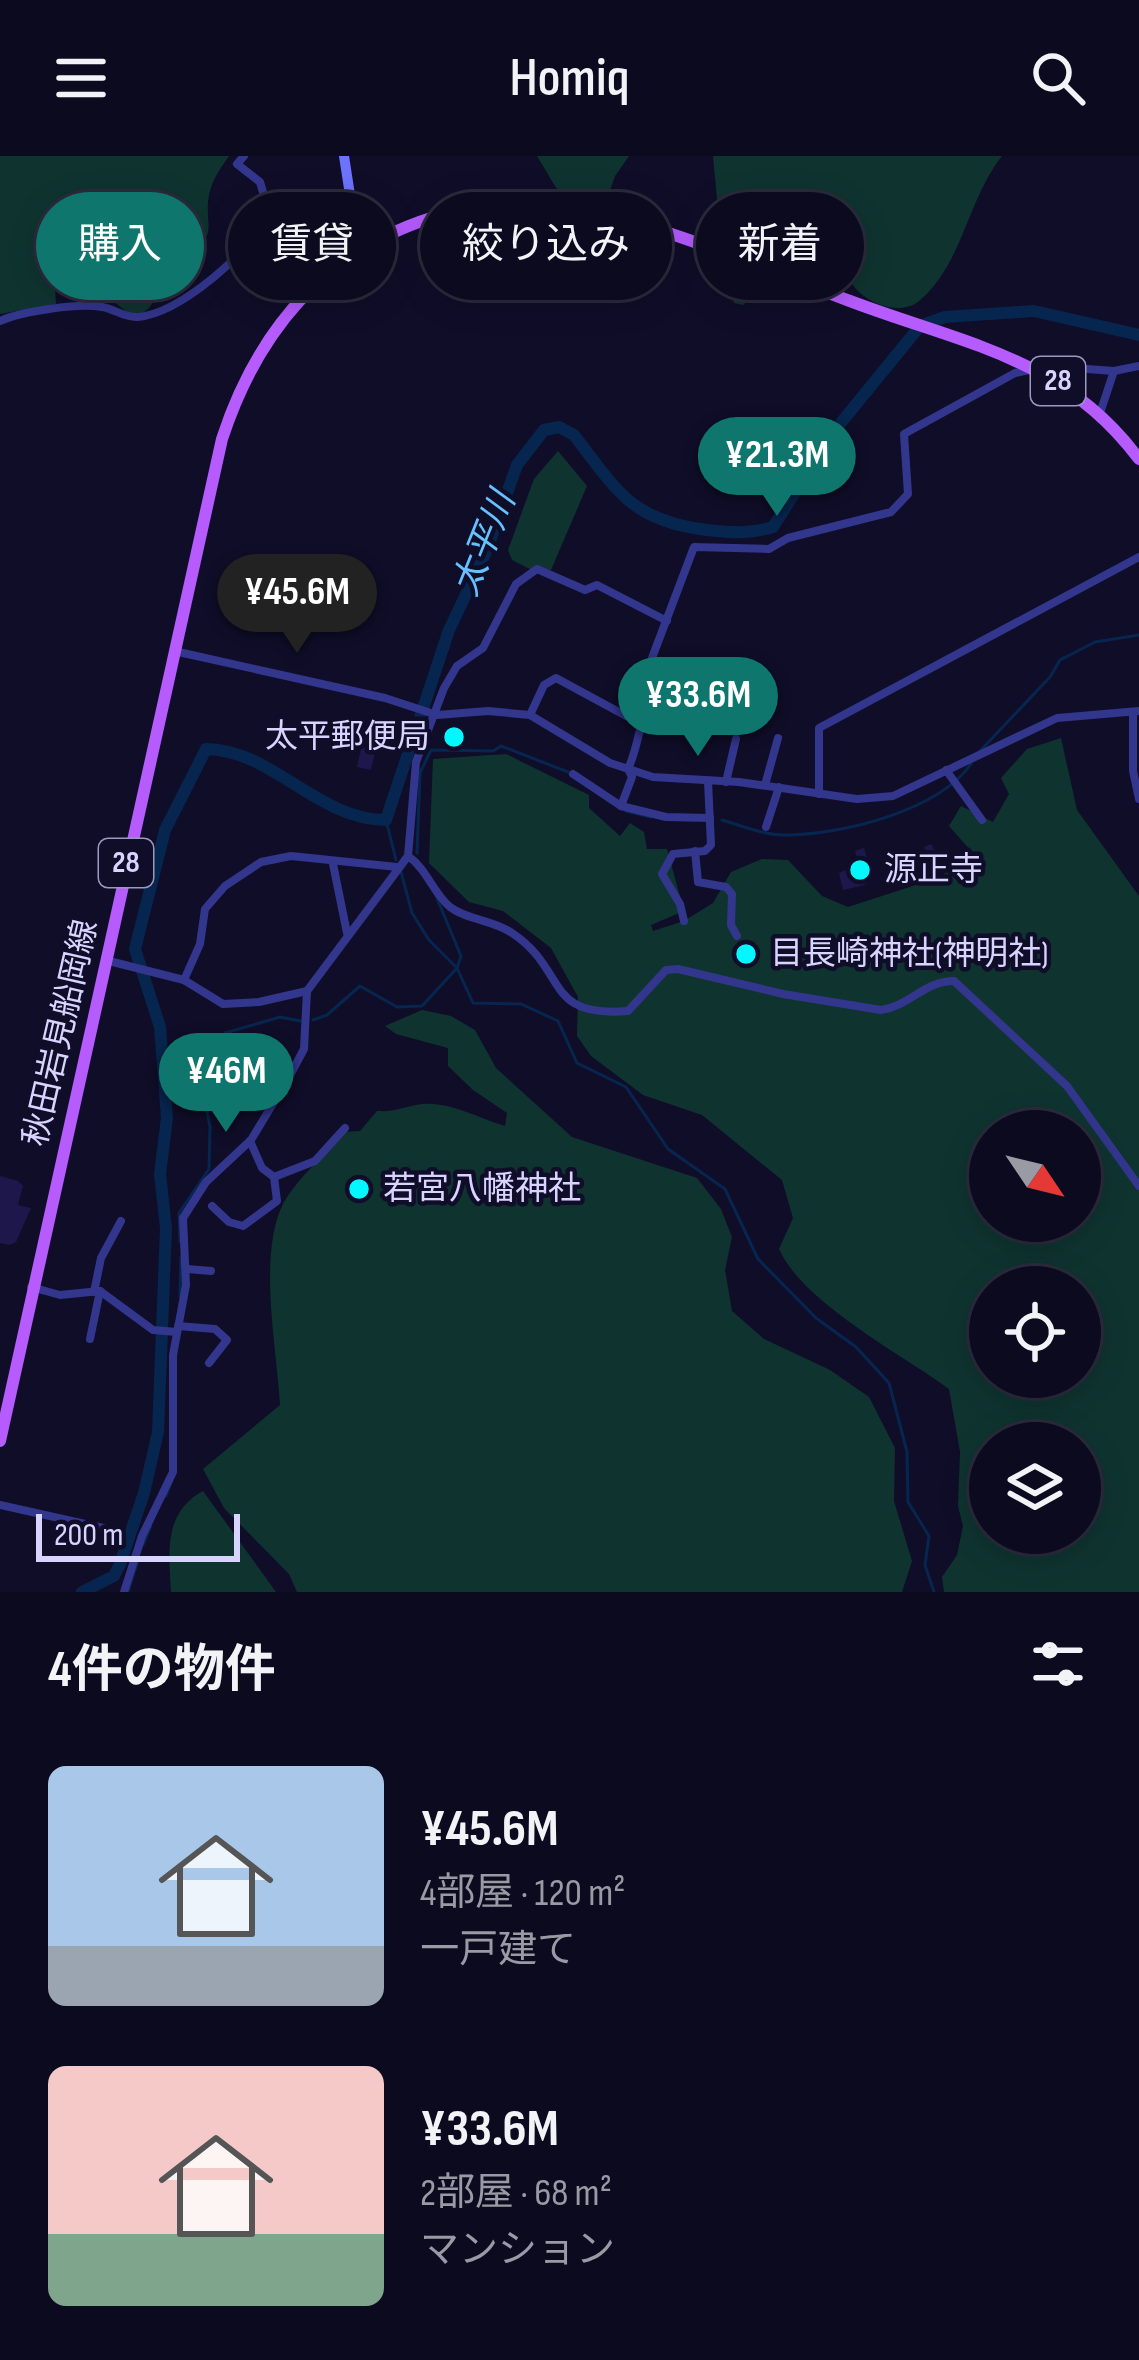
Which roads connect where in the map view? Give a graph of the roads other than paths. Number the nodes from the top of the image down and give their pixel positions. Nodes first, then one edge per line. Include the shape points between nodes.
1 (244, 156) edge
2 (344, 156) edge
3 (263, 192) edge
4 (350, 192) edge
5 (396, 232) edge
6 (228, 262) edge
7 (296, 300) edge
8 (0, 321) edge
9 (1139, 365) edge
10 (1037, 368) junction
11 (1114, 371) junction
12 (1100, 413) junction
13 (1139, 459) edge
14 (1139, 557) edge
15 (667, 621) junction
16 (174, 652) junction
17 (660, 682) junction
18 (668, 700) dead end
19 (1136, 712) edge
20 (435, 714) junction
21 (530, 715) junction
22 (640, 724) junction
23 (684, 729) dead end
24 (778, 738) dead end
25 (736, 739) dead end
26 (628, 769) junction
27 (573, 774) dead end
28 (949, 778) junction
29 (708, 781) junction
30 (726, 782) junction
31 (765, 784) junction
32 (779, 787) junction
33 (819, 794) junction
34 (1139, 799) edge
35 (621, 806) junction
36 (710, 818) junction
37 (982, 820) dead end
38 (766, 827) dead end
39 (695, 850) junction
40 (408, 856) junction
41 (333, 864) junction
42 (397, 867) junction
43 (684, 921) dead end
44 (347, 933) junction
45 (737, 936) dead end
46 (105, 960) junction
47 (184, 980) junction
48 (308, 991) junction
49 (344, 1128) dead end
50 (250, 1142) junction
51 (274, 1177) junction
52 (1139, 1186) edge
53 (212, 1206) dead end
54 (121, 1221) dead end
55 (187, 1269) junction
56 (211, 1271) dead end
57 (31, 1287) junction
58 (97, 1292) junction
59 (175, 1330) junction
60 (90, 1339) dead end
61 (209, 1363) dead end
62 (0, 1441) edge
63 (0, 1505) edge
64 (103, 1528) dead end
65 (124, 1592) edge

1 - 3 street via 237,164
2 - 4 street
5 - 10 main road, 秋田岩見船岡線 / 28 via 476,206 570,208
6 - 8 street via 167,309 136,317 100,306
7 - 16 main road, 秋田岩見船岡線 / 28 via 236,394
9 - 11 street
10 - 11 street
10 - 12 main road, 秋田岩見船岡線 / 28
10 - 15 street via 904,434 909,482 899,508 769,549 694,547
11 - 12 street
12 - 13 main road, 秋田岩見船岡線 / 28
14 - 33 street via 819,728
15 - 17 street via 652,658
15 - 20 street via 597,586 585,590 538,569 516,584 483,648 457,666
16 - 20 street
16 - 46 main road, 秋田岩見船岡線 / 28
17 - 18 street
17 - 22 street
19 - 28 street via 1057,718 971,758
19 - 34 street via 1132,771
20 - 21 street
20 - 40 street via 416,762
21 - 22 street via 556,678
21 - 26 street
22 - 23 street via 651,717
22 - 26 street
24 - 31 street
25 - 30 street
26 - 29 street
26 - 35 street
27 - 35 street
28 - 33 street via 893,796
28 - 37 street
29 - 30 street
29 - 36 street
30 - 31 street
31 - 32 street
32 - 33 street
32 - 38 street
35 - 36 street
36 - 39 street via 712,844
39 - 43 street via 673,854 662,874
39 - 45 street via 698,882 733,894
40 - 42 street
40 - 52 street via 448,905 527,944 580,1010 628,1011 666,970 881,1010 954,981 1067,1086
41 - 42 street
41 - 44 street
41 - 47 street via 277,857 225,886 205,909
42 - 44 street
44 - 48 street
46 - 47 street
46 - 57 main road, 秋田岩見船岡線 / 28
47 - 48 street via 223,1004
48 - 50 street via 304,1049
49 - 51 street via 315,1161
50 - 51 street
50 - 55 street via 206,1182 183,1218
51 - 53 street via 277,1201 243,1226
54 - 58 street via 101,1258
55 - 56 street
55 - 59 street
57 - 58 street
57 - 62 main road, 秋田岩見船岡線 / 28
58 - 59 street via 153,1330
58 - 60 street
59 - 61 street via 215,1329 226,1340
59 - 65 street via 172,1472
63 - 64 street

